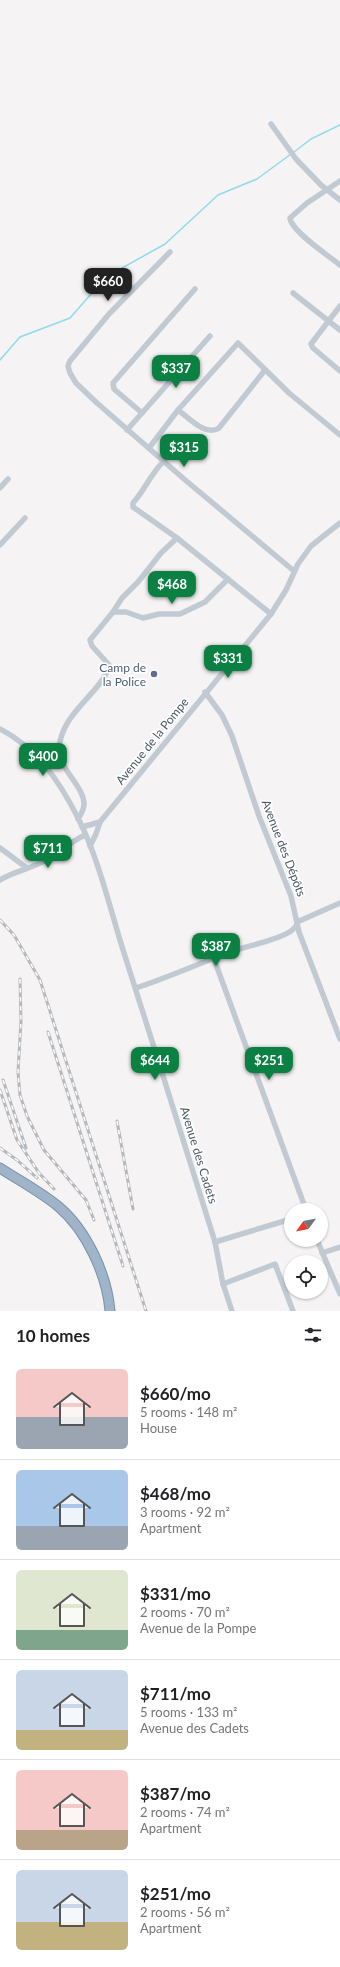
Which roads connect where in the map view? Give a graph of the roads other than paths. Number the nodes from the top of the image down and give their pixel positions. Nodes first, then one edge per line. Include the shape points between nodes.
1 (271, 124) dead end
2 (340, 181) edge
3 (327, 190) junction
4 (340, 200) edge
5 (170, 252) dead end
6 (340, 265) edge
7 (195, 289) dead end
8 (294, 293) dead end
9 (340, 306) edge
10 (328, 320) junction
11 (340, 330) edge
12 (210, 336) dead end
13 (265, 370) junction
14 (340, 371) edge
15 (178, 410) junction
16 (142, 413) junction
17 (127, 430) junction
18 (340, 435) edge
19 (148, 448) junction
20 (164, 461) junction
21 (8, 479) dead end
22 (0, 488) edge
23 (25, 518) dead end
24 (340, 523) edge
25 (177, 538) junction
26 (0, 545) edge
27 (294, 571) junction
28 (228, 579) junction
29 (113, 612) junction
30 (271, 614) junction
31 (205, 692) junction
32 (0, 729) edge
33 (78, 818) junction
34 (100, 822) junction
35 (82, 827) junction
36 (85, 835) junction
37 (90, 846) junction
38 (0, 848) edge
39 (27, 868) junction
40 (0, 880) edge
41 (340, 903) edge
42 (297, 923) junction
43 (292, 931) junction
44 (299, 932) junction
45 (214, 959) junction
46 (136, 988) junction
47 (340, 1039) edge
48 (0, 1168) edge
49 (303, 1203) edge
50 (284, 1220) edge
51 (215, 1242) junction
52 (340, 1246) edge
53 (320, 1247) edge
54 (322, 1253) junction
55 (223, 1284) junction
56 (340, 1294) edge
57 (110, 1311) edge
58 (232, 1311) edge
59 (293, 1311) edge

1 - 3 street via 296,159
2 - 3 street
3 - 4 street
3 - 6 street via 293,213 290,221
5 - 17 street via 94,331 68,366 76,383
7 - 16 street via 113,383 114,389
8 - 10 street
9 - 10 street
10 - 11 street
10 - 14 street via 311,346
12 - 16 street
13 - 15 street via 214,431 210,432 203,428
13 - 15 street via 237,344
13 - 18 street
15 - 19 street
16 - 17 street
17 - 19 street
19 - 20 street
20 - 25 street via 133,503 133,507
20 - 27 street
21 - 22 street
23 - 26 street
24 - 27 street, Avenue de la Pompe via 311,546
25 - 28 street
25 - 29 street via 157,557
27 - 30 street, Avenue de la Pompe
28 - 29 street via 205,602 180,614 159,614 143,618 126,612
28 - 30 street
29 - 33 street via 90,640 92,646 110,664 109,668 71,717 59,749 64,766 83,798 84,804
30 - 31 street, Avenue de la Pompe
31 - 34 street, Avenue de la Pompe
31 - 42 street, Avenue des Dépôts via 222,715 232,736 259,816 291,896
32 - 33 street, Avenue des Cadets via 22,742 46,766
33 - 35 street, Avenue des Cadets
34 - 35 street
34 - 37 street, Avenue de la Pompe
35 - 36 street, Avenue des Cadets
36 - 37 street, Avenue des Cadets
36 - 39 street via 47,860
37 - 46 street, Avenue des Cadets
38 - 39 street
39 - 40 street via 10,873
41 - 42 street
42 - 43 street
42 - 44 street, Avenue des Dépôts
43 - 44 street
43 - 45 street
44 - 47 street, Avenue des Dépôts
45 - 46 street
45 - 49 street
46 - 51 street, Avenue des Cadets
48 - 57 highway via 60,1208 76,1225 100,1270
50 - 51 street
51 - 55 street, Avenue des Cadets
52 - 54 street
53 - 54 street
54 - 56 street
55 - 58 street, Avenue des Cadets
55 - 59 street via 275,1264

